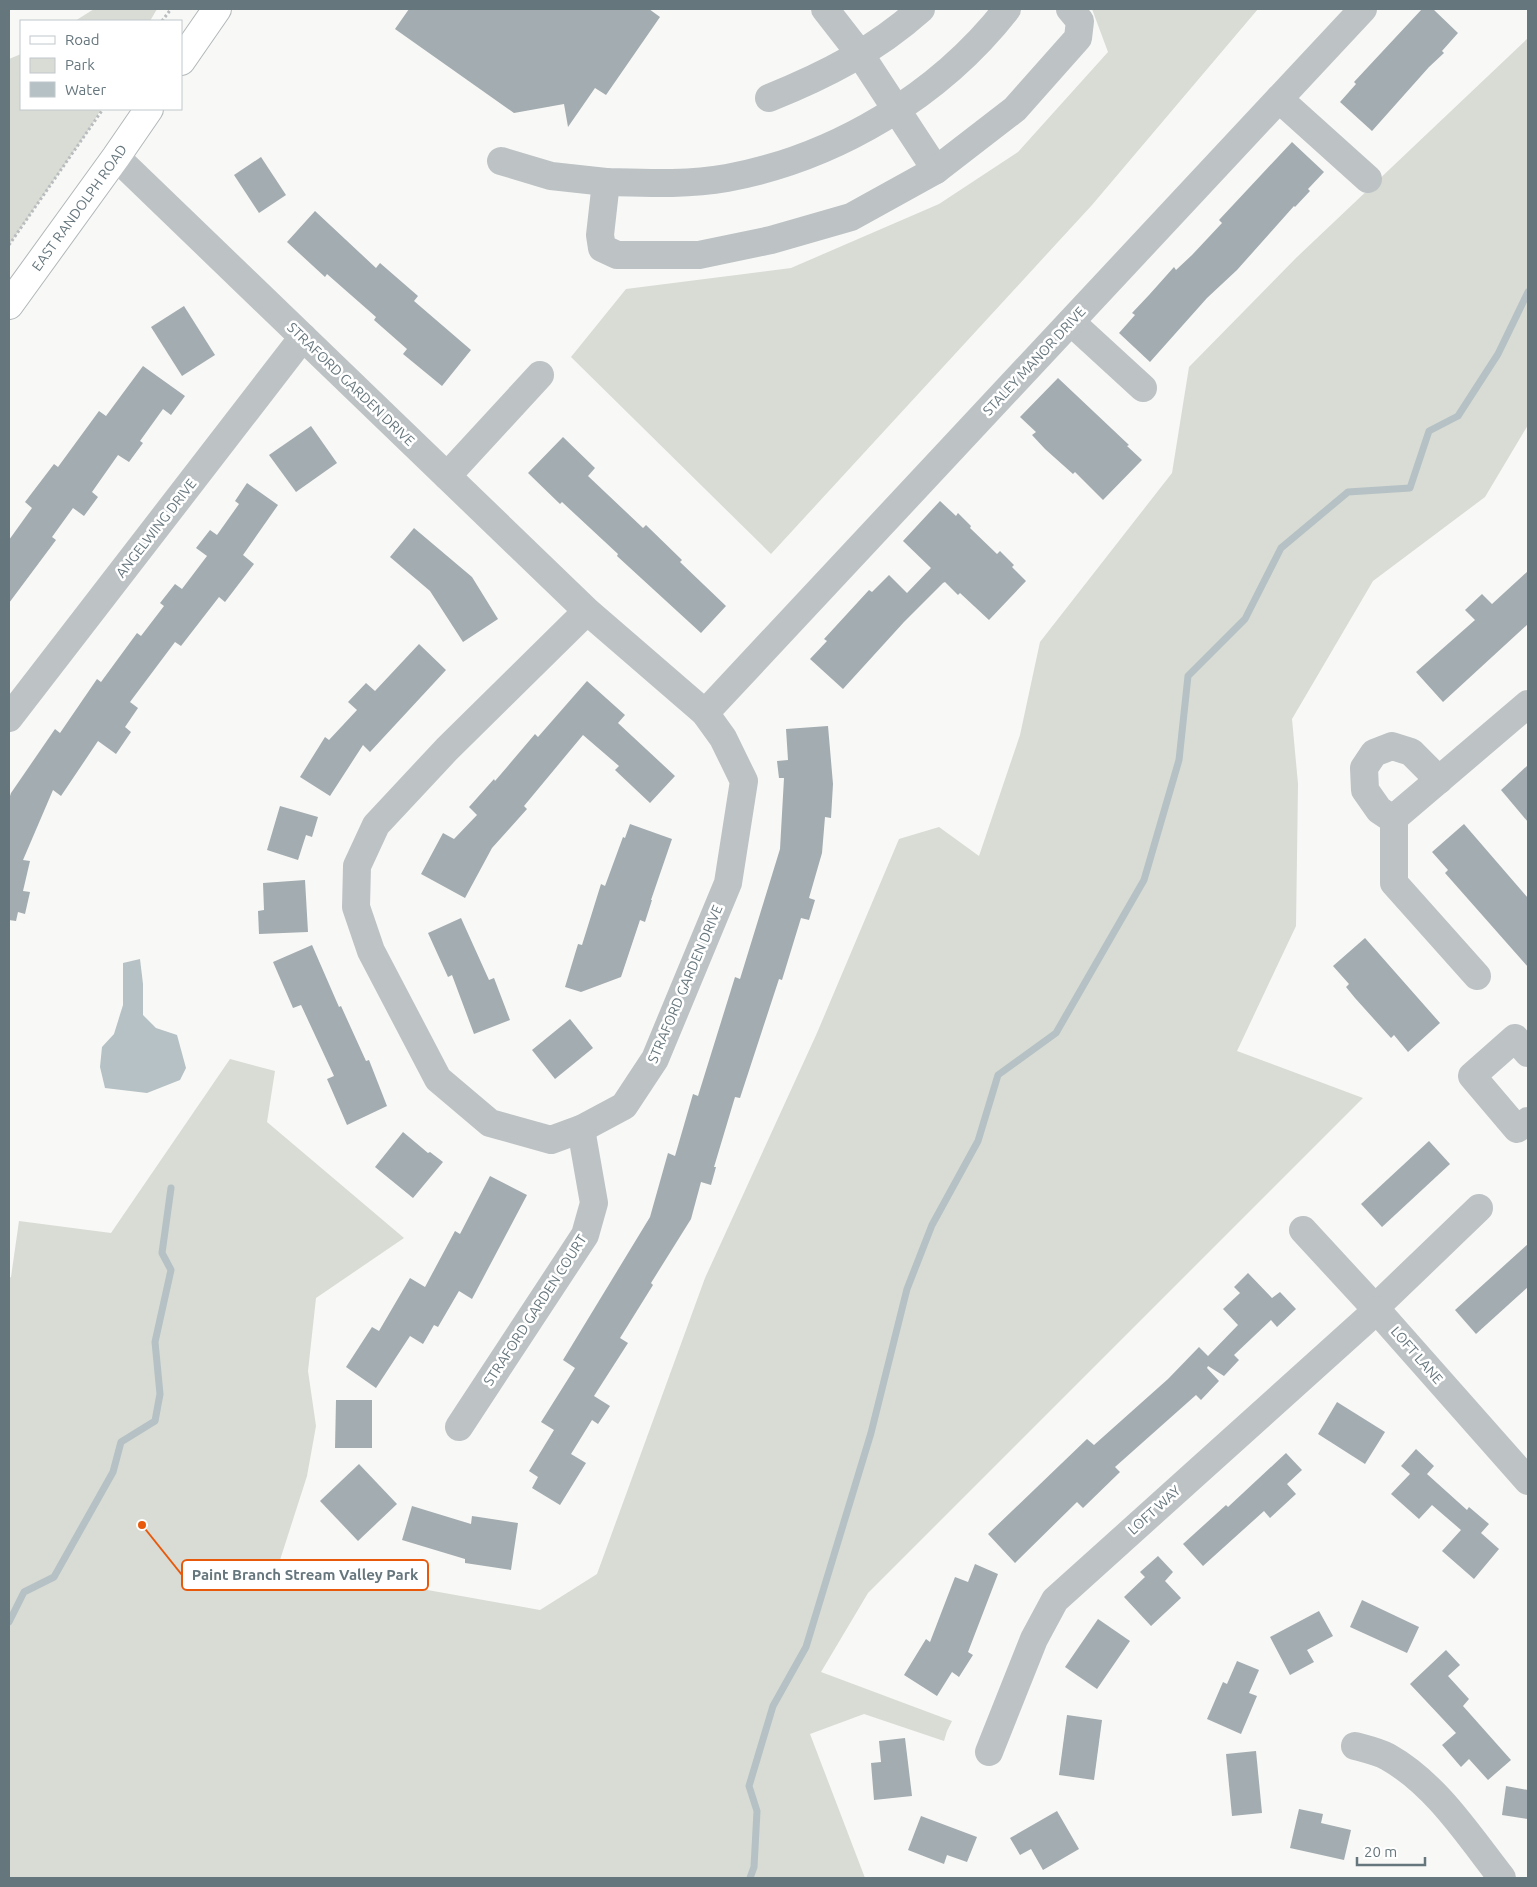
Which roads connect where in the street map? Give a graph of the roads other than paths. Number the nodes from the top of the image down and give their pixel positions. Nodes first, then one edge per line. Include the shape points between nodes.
1 (217, 9) edge
2 (825, 9) edge
3 (921, 9) edge
4 (1007, 9) edge
5 (1070, 9) edge
6 (1363, 9) edge
7 (860, 54) junction
8 (182, 60) edge
9 (769, 98) dead end
10 (1279, 99) junction
11 (896, 108) junction
12 (148, 110) edge
13 (116, 157) junction
14 (501, 161) dead end
15 (936, 170) junction
16 (1368, 179) dead end
17 (606, 182) junction
18 (9, 305) edge
19 (1071, 322) junction
20 (303, 337) junction
21 (540, 375) dead end
22 (1143, 388) dead end
23 (447, 476) junction
24 (587, 611) junction
25 (1528, 704) edge
26 (705, 713) junction
27 (9, 718) edge
28 (1439, 780) junction
29 (1394, 820) junction
30 (1478, 976) dead end
31 (1524, 1039) edge
32 (1528, 1121) edge
33 (581, 1129) junction
34 (1479, 1208) dead end
35 (1303, 1230) dead end
36 (1376, 1309) junction
37 (459, 1427) dead end
38 (1528, 1481) edge
39 (1356, 1746) dead end
40 (989, 1752) dead end
41 (1502, 1878) edge

1 - 8 main road
2 - 7 street
3 - 7 street
4 - 11 street via 946,74
5 - 15 street via 1080,21 1078,38 1014,110
6 - 10 street, STALEY MANOR DRIVE
7 - 9 street via 816,79
7 - 11 street
10 - 16 street
10 - 19 street, STALEY MANOR DRIVE
11 - 15 street
11 - 17 street via 843,141 788,164 726,178 676,183
12 - 13 main road, EAST RANDOLPH ROAD
13 - 18 main road, EAST RANDOLPH ROAD
13 - 20 street, STRAFORD GARDEN DRIVE
14 - 17 street via 551,176
15 - 17 street via 851,216 771,240 699,255 617,255 602,248 600,235
19 - 22 street
19 - 26 street, STALEY MANOR DRIVE
20 - 23 street, STRAFORD GARDEN DRIVE
20 - 27 street, ANGELWING DRIVE
21 - 23 street
23 - 24 street, STRAFORD GARDEN DRIVE
24 - 26 street, STRAFORD GARDEN DRIVE
24 - 33 street, STRAFORD GARDEN DRIVE via 376,824 357,866 356,906 371,951 438,1079 490,1124 551,1140
25 - 28 street
26 - 33 street, STRAFORD GARDEN DRIVE via 723,738 744,781 728,883 655,1059 624,1106
28 - 29 street
28 - 29 street via 1411,752 1392,746 1374,753 1364,768 1365,790 1379,810
29 - 30 street via 1394,883
31 - 32 street via 1472,1076 1518,1129
33 - 37 street, STRAFORD GARDEN COURT via 594,1202 585,1235
34 - 36 street, LOFT WAY
35 - 36 street, LOFT LANE
36 - 38 street, LOFT LANE
36 - 40 street, LOFT WAY via 1055,1600 1034,1638
39 - 41 street via 1387,1756 1411,1772 1443,1804

